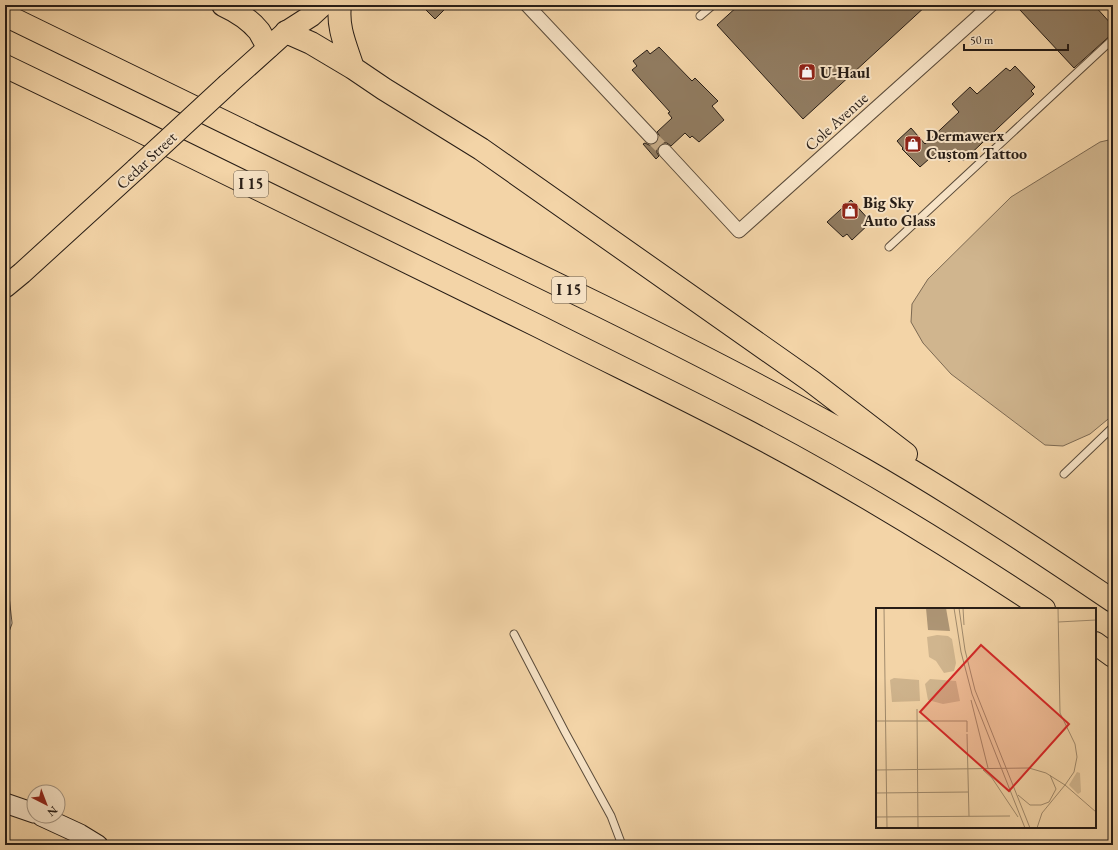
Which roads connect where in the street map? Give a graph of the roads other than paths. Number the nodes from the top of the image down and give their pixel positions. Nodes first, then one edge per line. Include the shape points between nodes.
1 (223, 5) edge
2 (301, 5) edge
3 (323, 5) edge
4 (340, 5) edge
5 (527, 5) edge
6 (713, 5) edge
7 (991, 5) edge
8 (5, 15) edge
9 (700, 16) dead end
10 (286, 32) junction
11 (1113, 39) edge
12 (268, 48) junction
13 (5, 66) edge
14 (353, 68) junction
15 (651, 137) tunnel mouth
16 (665, 151) tunnel mouth
17 (889, 247) dead end
18 (5, 287) edge
19 (1113, 427) edge
20 (1064, 474) dead end
21 (1004, 528) junction
22 (5, 596) edge
23 (1113, 601) edge
24 (1042, 608) edge
25 (5, 631) edge
26 (514, 634) dead end
27 (1096, 644) edge
28 (1113, 656) edge
29 (5, 803) edge
30 (26, 810) edge
31 (58, 824) edge
32 (98, 845) edge
33 (622, 845) edge

1 - 12 highway via 258,31
2 - 10 main road, Cedar Street
3 - 10 main road, Cedar Street
4 - 14 highway via 340,32
5 - 15 street
6 - 9 lane
7 - 16 street, Cole Avenue via 739,231
8 - 21 highway, I 15 via 696,353 874,449
10 - 12 main road, Cedar Street
10 - 14 highway
11 - 17 lane
12 - 18 main road, Cedar Street, bridge
13 - 24 highway, I 15 via 239,178 740,428 873,501
14 - 21 highway via 481,149 811,381
19 - 20 lane
21 - 23 highway, I 15
22 - 25 lane via 8,623
26 - 33 lane via 611,816
27 - 28 highway
29 - 30 main road
31 - 32 main road

